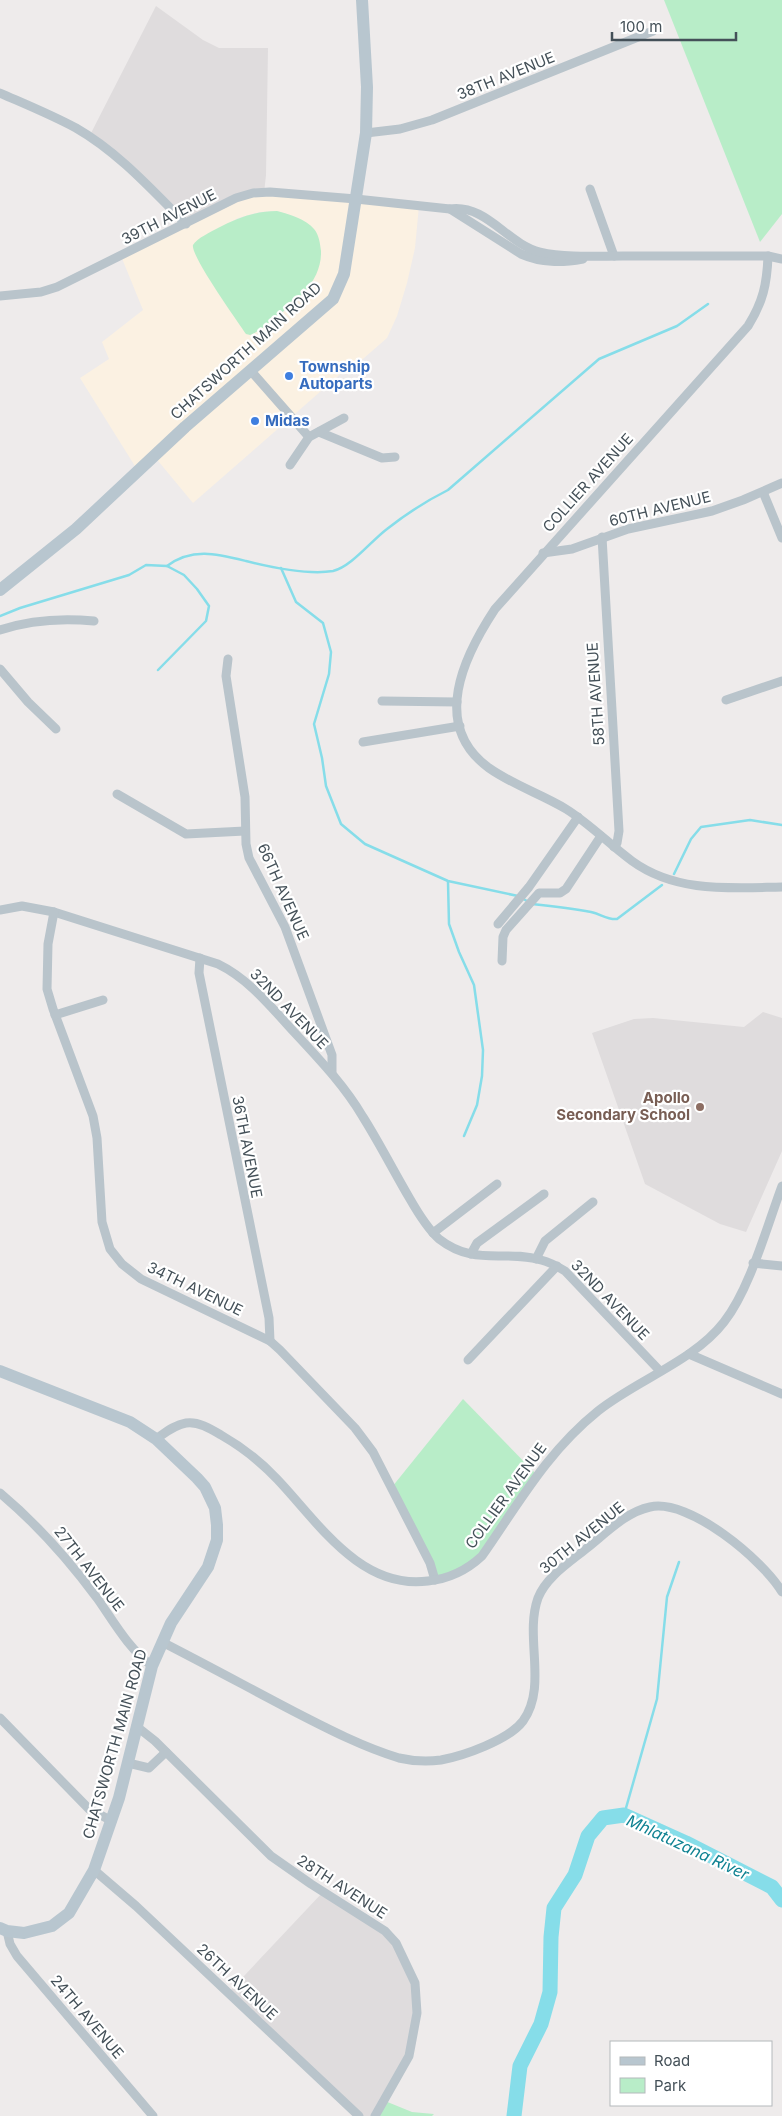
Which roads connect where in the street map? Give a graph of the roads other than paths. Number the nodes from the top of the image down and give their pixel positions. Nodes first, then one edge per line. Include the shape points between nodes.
1 (362, 0) edge
2 (653, 31) dead end
3 (0, 93) edge
4 (366, 133) junction
5 (590, 189) dead end
6 (356, 199) junction
7 (186, 224) junction
8 (614, 256) junction
9 (768, 256) junction
10 (782, 259) edge
11 (0, 296) edge
12 (251, 371) junction
13 (344, 418) dead end
14 (319, 432) junction
15 (309, 437) junction
16 (396, 457) dead end
17 (290, 465) dead end
18 (782, 483) edge
19 (763, 492) junction
20 (602, 538) junction
21 (782, 538) edge
22 (543, 553) junction
23 (0, 590) edge
24 (94, 621) dead end
25 (0, 630) edge
26 (228, 659) dead end
27 (0, 669) edge
28 (782, 680) edge
29 (726, 700) dead end
30 (382, 701) dead end
31 (457, 702) junction
32 (460, 726) junction
33 (56, 728) dead end
34 (362, 742) dead end
35 (117, 794) dead end
36 (578, 817) junction
37 (245, 832) junction
38 (601, 836) junction
39 (614, 847) junction
40 (782, 887) edge
41 (0, 910) edge
42 (54, 912) junction
43 (498, 924) dead end
44 (200, 958) junction
45 (502, 960) dead end
46 (103, 1000) dead end
47 (55, 1015) junction
48 (332, 1072) junction
49 (497, 1184) dead end
50 (782, 1186) edge
51 (544, 1194) dead end
52 (593, 1202) dead end
53 (433, 1233) junction
54 (471, 1254) junction
55 (536, 1258) junction
56 (753, 1262) junction
57 (557, 1266) junction
58 (782, 1266) edge
59 (270, 1341) junction
60 (689, 1354) junction
61 (468, 1360) dead end
62 (0, 1371) edge
63 (660, 1371) junction
64 (782, 1394) edge
65 (156, 1439) junction
66 (0, 1493) edge
67 (435, 1580) junction
68 (782, 1592) edge
69 (162, 1642) junction
70 (152, 1666) junction
71 (0, 1718) edge
72 (136, 1726) junction
73 (166, 1752) junction
74 (128, 1763) junction
75 (112, 1821) junction
76 (94, 1870) junction
77 (4, 1929) edge
78 (154, 2116) edge
79 (359, 2116) edge
80 (376, 2116) edge

1 - 4 street, CHATSWORTH MAIN ROAD
2 - 4 street, 38TH AVENUE via 432,120 400,129
3 - 7 street via 76,128 92,139 123,162
4 - 6 street, CHATSWORTH MAIN ROAD
5 - 8 street
6 - 7 street, 39TH AVENUE via 253,193 236,198
6 - 8 street via 450,209 521,254 568,262
6 - 12 street, CHATSWORTH MAIN ROAD via 344,274 332,298
7 - 11 street, 39TH AVENUE via 57,287
8 - 9 street
9 - 10 street
9 - 22 street, COLLIER AVENUE via 762,300 748,326
12 - 15 street
12 - 23 street, CHATSWORTH MAIN ROAD via 185,427 76,529
13 - 14 street
14 - 15 street
14 - 16 street via 382,458
15 - 17 street
18 - 19 street, 60TH AVENUE
19 - 20 street, 60TH AVENUE via 712,511 628,528
19 - 21 street
20 - 22 street, 60TH AVENUE via 572,549
20 - 39 street, 58TH AVENUE via 619,831
22 - 31 street, COLLIER AVENUE via 495,609 480,632 463,669
24 - 25 street via 62,619
26 - 37 street, 66TH AVENUE via 226,676 245,797
27 - 33 street
28 - 29 street
30 - 31 street
31 - 32 street, COLLIER AVENUE
32 - 34 street
32 - 36 street, COLLIER AVENUE via 467,746 489,768
35 - 37 street via 186,834
36 - 38 street, COLLIER AVENUE
36 - 43 street
37 - 48 street, 66TH AVENUE via 249,858 285,927 332,1055
38 - 39 street, COLLIER AVENUE
38 - 45 street via 566,889 560,893 541,892 526,906 503,937
39 - 40 street, COLLIER AVENUE via 648,871 683,884
41 - 42 street, 32ND AVENUE via 22,906
42 - 44 street, 32ND AVENUE
42 - 47 street, 34TH AVENUE via 46,976
44 - 48 street, 32ND AVENUE via 240,976
44 - 59 street, 36TH AVENUE via 200,973 269,1318
46 - 47 street
47 - 59 street, 34TH AVENUE via 93,1116 102,1222 110,1249 141,1279
48 - 53 street, 32ND AVENUE via 364,1117
49 - 53 street
50 - 56 street, COLLIER AVENUE
51 - 54 street via 477,1243
52 - 55 street via 545,1242
53 - 54 street, 32ND AVENUE via 452,1248
54 - 55 street, 32ND AVENUE
55 - 57 street, 32ND AVENUE
56 - 58 street
56 - 60 street, COLLIER AVENUE via 728,1317
57 - 61 street
57 - 63 street, 32ND AVENUE via 573,1277
59 - 67 street, 34TH AVENUE via 355,1428 373,1452 430,1563
60 - 63 street, COLLIER AVENUE
60 - 64 street
62 - 65 street, CHATSWORTH MAIN ROAD via 130,1422
63 - 67 street, COLLIER AVENUE via 600,1410 564,1442 531,1482 482,1556 455,1574
65 - 67 street, COLLIER AVENUE via 173,1427 186,1423 213,1430 261,1464 337,1545 356,1560 389,1579
65 - 69 street, CHATSWORTH MAIN ROAD via 204,1487 215,1508 217,1526 217,1540 208,1567
66 - 70 street, 27TH AVENUE via 49,1538 138,1656
68 - 69 street, 30TH AVENUE via 770,1575 741,1547 685,1512 665,1506 639,1511 618,1523 545,1585 533,1625 531,1705 524,1720 508,1735 460,1755 430,1761 400,1758 330,1730
69 - 70 street, CHATSWORTH MAIN ROAD
70 - 72 street, CHATSWORTH MAIN ROAD
71 - 75 street via 89,1809
72 - 73 street, 28TH AVENUE
72 - 74 street, CHATSWORTH MAIN ROAD
73 - 74 street via 149,1768
73 - 80 street, 28TH AVENUE via 271,1856 385,1931 396,1943 415,1983 417,2013 409,2056
74 - 75 street, CHATSWORTH MAIN ROAD
75 - 76 street, CHATSWORTH MAIN ROAD
76 - 77 street, CHATSWORTH MAIN ROAD via 77,1901 52,1926 33,1932
76 - 79 street, 26TH AVENUE
77 - 78 street, 24TH AVENUE via 17,1956

